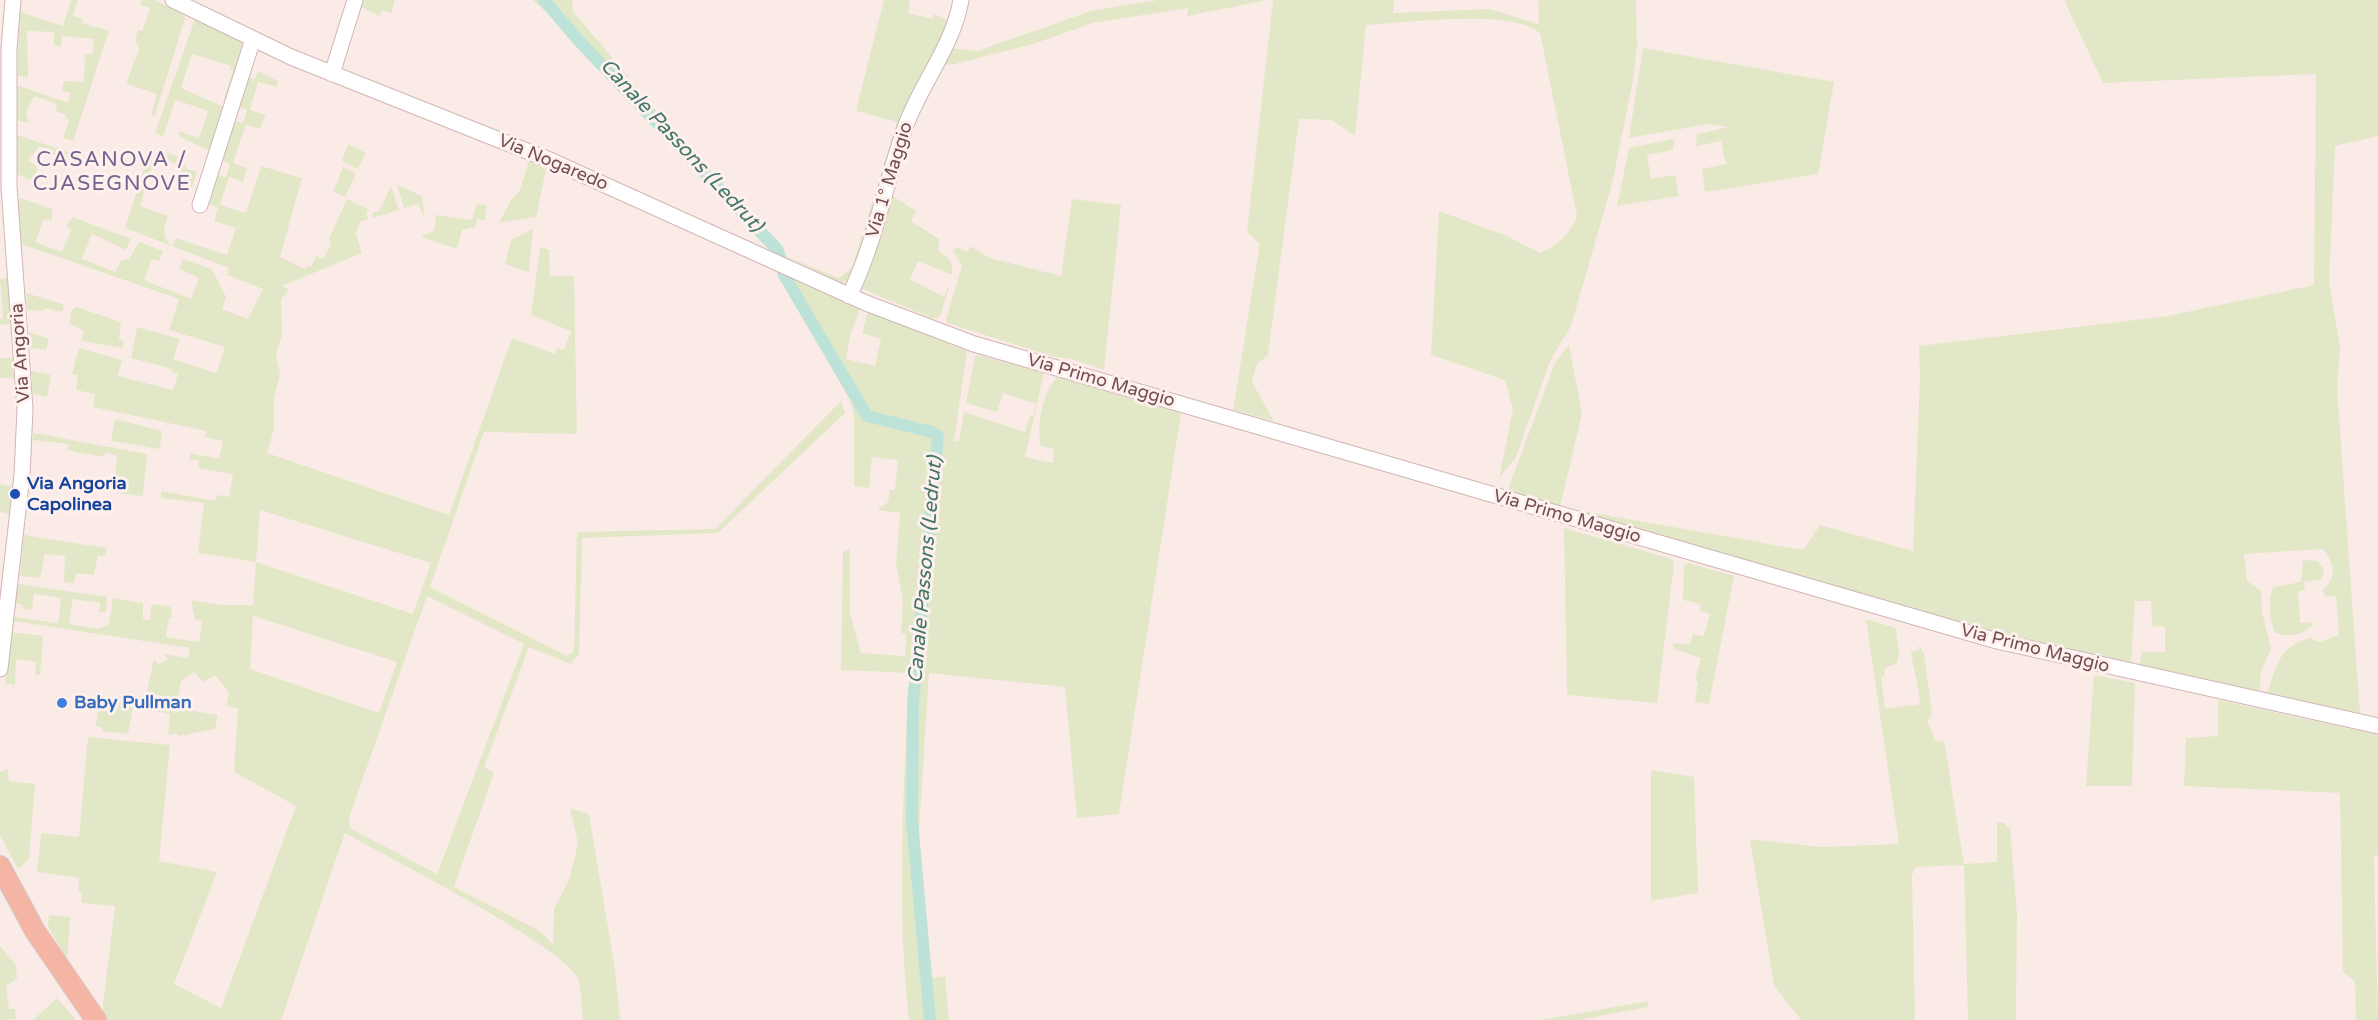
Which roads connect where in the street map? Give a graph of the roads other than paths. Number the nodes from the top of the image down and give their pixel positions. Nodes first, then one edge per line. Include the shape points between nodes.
1 (13, 0) edge
2 (173, 0) edge
3 (355, 0) edge
4 (961, 0) edge
5 (253, 39) junction
6 (332, 74) junction
7 (200, 205) dead end
8 (779, 263) joint
9 (849, 296) junction
10 (0, 669) edge
11 (2378, 726) edge
12 (0, 866) edge
13 (6, 887) edge
14 (96, 1020) edge

1 - 10 street, Via Angoria via 9,187 25,409 22,475
2 - 5 street, Via Nogaredo
3 - 6 street
4 - 9 street, Via 1° Maggio via 957,25 906,124 864,266
5 - 6 street, Via Nogaredo
5 - 7 street
6 - 8 street, Via Nogaredo via 552,161
8 - 9 street, Via Primo Maggio
9 - 11 street, Via Primo Maggio via 974,344 1997,641
12 - 13 main road
13 - 14 main road

